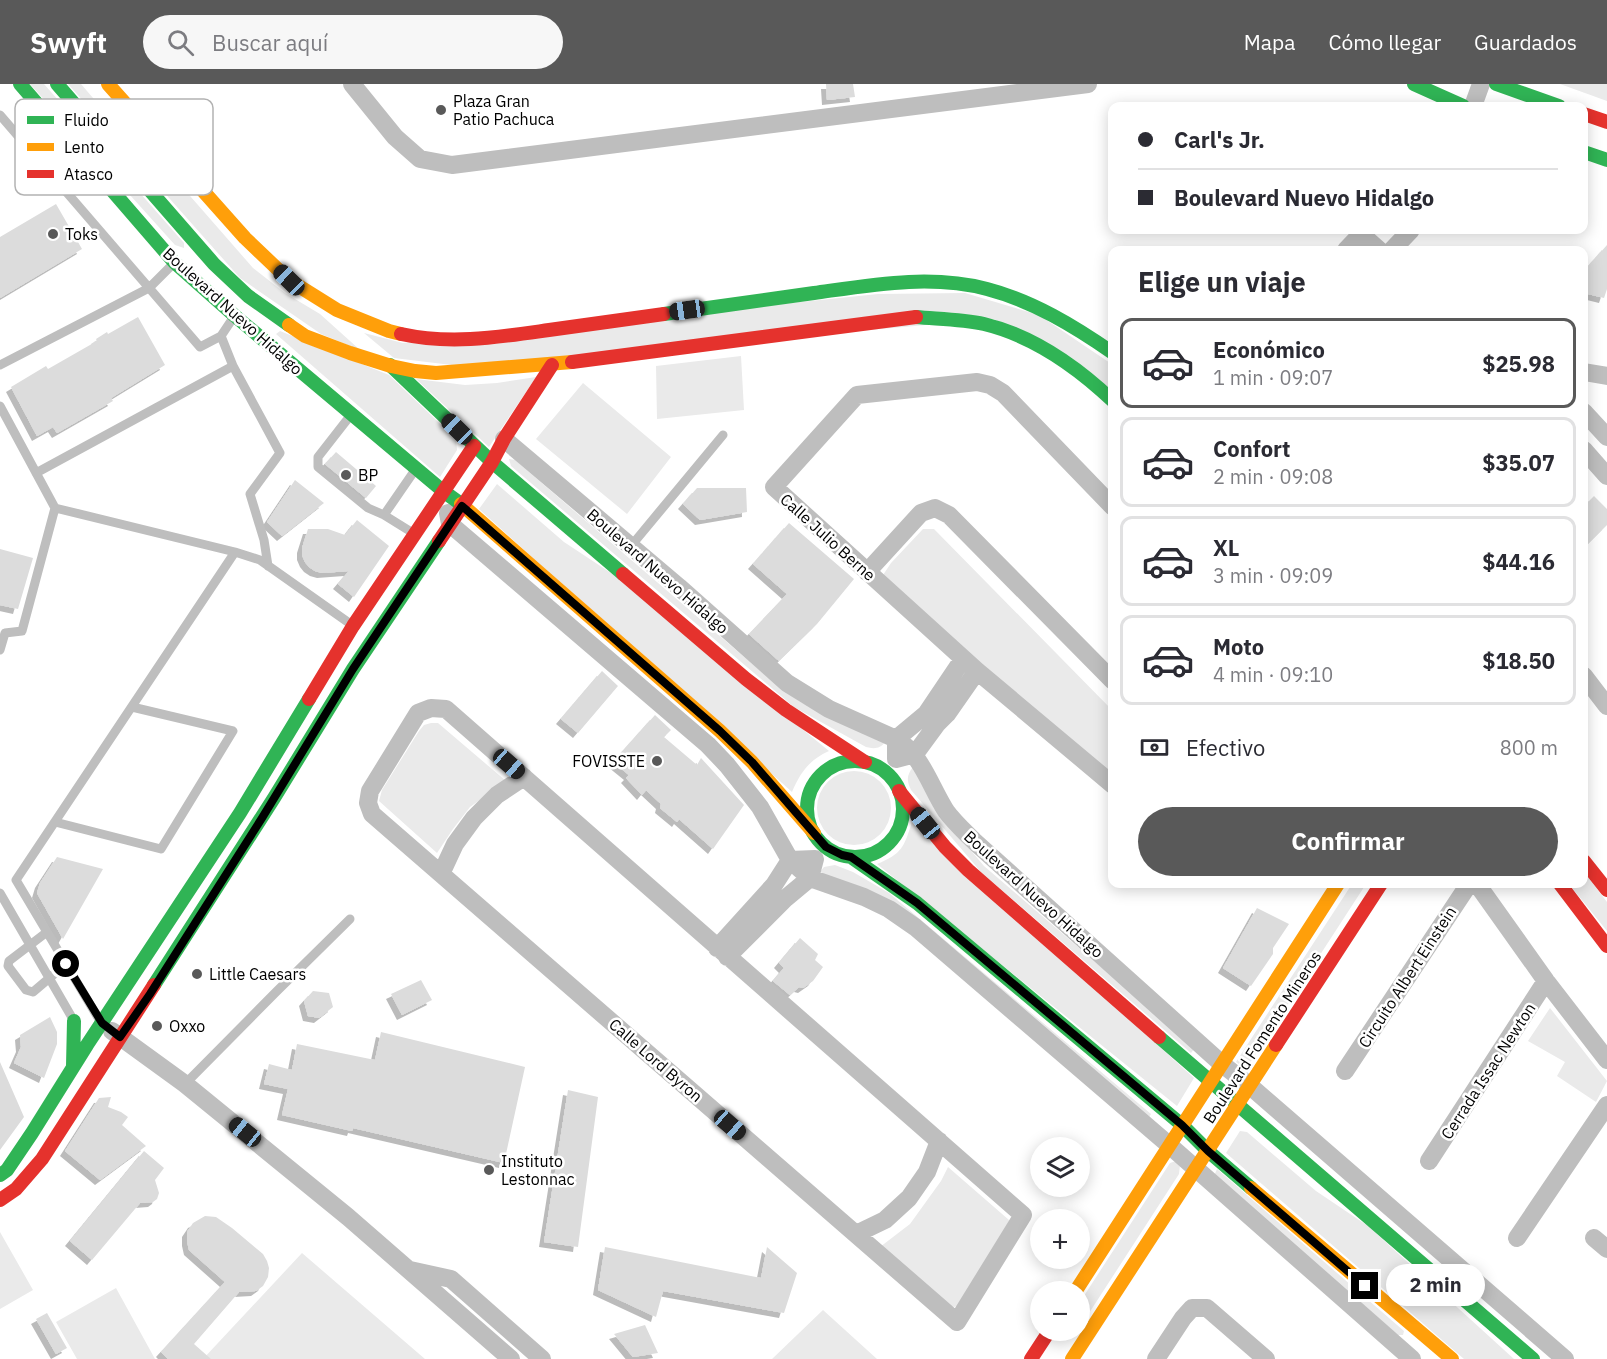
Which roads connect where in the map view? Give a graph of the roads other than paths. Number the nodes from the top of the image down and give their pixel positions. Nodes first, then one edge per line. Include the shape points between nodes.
1 (21, 84) edge
2 (57, 84) edge
3 (108, 84) edge
4 (352, 84) edge
5 (1088, 84) edge
6 (1414, 84) edge
7 (1481, 84) edge
8 (1496, 84) edge
9 (33, 99) edge
10 (70, 99) edge
11 (121, 99) edge
12 (1512, 99) edge
13 (1454, 102) edge
14 (1474, 102) edge
15 (1532, 102) edge
16 (0, 115) edge
17 (1588, 115) edge
18 (1607, 122) edge
19 (15, 132) edge
20 (1588, 153) edge
21 (1607, 160) edge
22 (69, 195) edge
23 (115, 195) edge
24 (154, 195) edge
25 (206, 195) edge
26 (1361, 234) edge
27 (1365, 234) edge
28 (1408, 234) edge
29 (1350, 246) edge
30 (1375, 246) edge
31 (1396, 246) edge
32 (182, 257) junction
33 (214, 264) junction
34 (149, 288) junction
35 (248, 296) junction
36 (337, 310) junction
37 (235, 316) junction
38 (220, 336) junction
39 (1108, 350) edge
40 (0, 365) edge
41 (552, 365) junction
42 (233, 366) junction
43 (391, 366) junction
44 (1588, 373) edge
45 (1607, 376) edge
46 (1108, 397) edge
47 (0, 406) edge
48 (352, 414) junction
49 (1588, 416) edge
50 (723, 435) dead end
51 (1607, 437) edge
52 (504, 439) junction
53 (474, 446) junction
54 (1588, 455) edge
55 (492, 462) junction
56 (416, 468) junction
57 (36, 473) junction
58 (1607, 476) edge
59 (443, 491) junction
60 (1108, 502) edge
61 (462, 506) junction
62 (55, 508) junction
63 (384, 515) junction
64 (450, 524) junction
65 (415, 533) junction
66 (631, 546) junction
67 (235, 552) junction
68 (268, 566) junction
69 (867, 572) junction
70 (353, 626) junction
71 (0, 650) edge
72 (970, 665) junction
73 (1108, 676) edge
74 (1588, 681) edge
75 (1607, 706) edge
76 (132, 707) junction
77 (932, 719) junction
78 (896, 739) junction
79 (915, 754) junction
80 (865, 762) junction
81 (891, 766) junction
82 (524, 777) junction
83 (1108, 781) edge
84 (899, 791) junction
85 (55, 822) junction
86 (818, 846) junction
87 (851, 857) junction
88 (790, 860) junction
89 (1588, 866) edge
90 (441, 874) junction
91 (810, 878) junction
92 (16, 880) junction
93 (1335, 888) edge
94 (1379, 888) edge
95 (1466, 888) edge
96 (1480, 888) edge
97 (1563, 888) edge
98 (1607, 890) edge
99 (780, 891) junction
100 (1, 895) edge
101 (350, 918) dead end
102 (47, 932) junction
103 (30, 945) junction
104 (1607, 946) edge
105 (722, 952) junction
106 (66, 964) junction
107 (49, 978) junction
108 (1546, 981) junction
109 (74, 1021) junction
110 (102, 1023) junction
111 (120, 1037) junction
112 (96, 1054) junction
113 (1607, 1060) edge
114 (1222, 1064) junction
115 (73, 1068) junction
116 (1345, 1071) dead end
117 (1210, 1082) junction
118 (185, 1084) junction
119 (1250, 1086) junction
120 (1238, 1104) junction
121 (1607, 1105) edge
122 (1182, 1125) junction
123 (939, 1141) junction
124 (1169, 1145) junction
125 (1208, 1151) junction
126 (1430, 1161) dead end
127 (1196, 1168) junction
128 (0, 1174) edge
129 (0, 1200) edge
130 (856, 1234) junction
131 (1517, 1238) dead end
132 (409, 1270) junction
133 (1082, 1281) edge
134 (1418, 1331) junction
135 (1043, 1341) edge
136 (511, 1359) edge
137 (542, 1359) edge
138 (1031, 1359) edge
139 (1072, 1359) edge
140 (1156, 1359) edge
141 (1266, 1359) edge
142 (1412, 1359) edge
143 (1452, 1359) edge
144 (1533, 1359) edge
145 (1565, 1359) edge

1 - 9 street, Boulevard Nuevo Hidalgo
2 - 10 street, Boulevard Nuevo Hidalgo
3 - 11 street, Boulevard Nuevo Hidalgo
4 - 5 street via 395,137 420,159 452,165
6 - 13 street
7 - 14 street
8 - 12 street
12 - 15 street
16 - 19 lane
17 - 18 street
20 - 21 street
22 - 34 lane
23 - 32 street, Boulevard Nuevo Hidalgo via 159,245
24 - 33 street, Boulevard Nuevo Hidalgo
25 - 36 street, Boulevard Nuevo Hidalgo via 289,280
26 - 29 street
27 - 30 street
28 - 31 street
32 - 33 street
32 - 34 lane
32 - 37 street, Boulevard Nuevo Hidalgo
33 - 35 street, Boulevard Nuevo Hidalgo
34 - 38 lane via 200,347
34 - 40 lane
35 - 37 street
35 - 43 street, Boulevard Nuevo Hidalgo via 305,336
36 - 39 street, Boulevard Nuevo Hidalgo via 389,331 421,338 485,339 845,289 937,282 977,287 1020,299 1058,317
36 - 43 street, Boulevard Nuevo Hidalgo
37 - 38 lane
37 - 48 street, Boulevard Nuevo Hidalgo
38 - 42 lane
41 - 43 street, Boulevard Nuevo Hidalgo via 436,373
41 - 46 street, Boulevard Nuevo Hidalgo via 902,319 952,320 992,326 1023,337 1056,355
41 - 52 street
42 - 57 lane
42 - 68 lane via 280,453 250,494
43 - 53 street, Boulevard Nuevo Hidalgo
44 - 45 street
47 - 57 lane
48 - 56 street, Boulevard Nuevo Hidalgo
48 - 63 lane via 318,457 318,467 368,508
49 - 51 street
50 - 66 lane
52 - 55 street
52 - 66 street, Boulevard Nuevo Hidalgo
53 - 55 street, Boulevard Nuevo Hidalgo
53 - 59 street
54 - 58 street
55 - 61 street
55 - 80 street, Boulevard Nuevo Hidalgo via 746,679
56 - 59 street, Boulevard Nuevo Hidalgo
56 - 63 lane
57 - 62 lane
59 - 61 street, Boulevard Nuevo Hidalgo
59 - 64 street
59 - 65 street
60 - 69 street, Calle Julio Berne via 1004,393 990,385 977,382 856,395 774,487
61 - 64 street
61 - 86 street, Boulevard Nuevo Hidalgo via 720,731 752,762
62 - 67 lane
62 - 71 lane via 22,631 5,633
63 - 65 lane
64 - 88 street via 708,745 760,807
64 - 111 street via 353,669
65 - 70 street
66 - 78 street, Boulevard Nuevo Hidalgo via 787,683 829,709
67 - 68 lane
67 - 76 lane
68 - 70 lane
69 - 72 street, Calle Julio Berne
69 - 73 street via 921,513 935,508 949,515
70 - 110 street via 240,813
72 - 77 street via 947,714
72 - 83 street, Calle Julio Berne
74 - 75 street
76 - 85 lane
76 - 85 lane via 233,731 161,849
77 - 78 street
77 - 79 street
78 - 79 street, Boulevard Nuevo Hidalgo
78 - 81 street
79 - 81 street
79 - 114 street, Boulevard Nuevo Hidalgo via 947,813 975,842
80 - 81 street
80 - 86 street via 838,764 816,781 807,807
81 - 84 street
82 - 90 street via 497,795 474,818 455,844
82 - 90 street, Calle Lord Byron via 446,710 431,708 418,713 370,792 368,803 372,814
82 - 105 street, Calle Lord Byron
84 - 87 street via 902,817 891,841 868,855
84 - 117 street, Boulevard Nuevo Hidalgo via 968,870
85 - 92 lane
86 - 87 street
86 - 88 street
86 - 91 street
87 - 122 street via 917,903
88 - 91 street
88 - 99 street
89 - 98 street
90 - 130 street, Calle Lord Byron
91 - 99 street
91 - 124 street via 864,897 915,927
92 - 100 lane
92 - 102 lane
93 - 114 street, Boulevard Fomento Mineros
94 - 119 street, Boulevard Fomento Mineros
95 - 116 street, Circuito Albert Einstein
96 - 108 street
97 - 104 street
99 - 105 street
100 - 103 lane
101 - 118 lane
102 - 103 lane
102 - 106 lane
103 - 107 lane
103 - 107 lane via 8,966 26,990 33,992
105 - 123 street, Calle Lord Byron
106 - 107 lane
106 - 110 lane
107 - 109 lane
108 - 113 street
108 - 126 street, Cerrada Issac Newton
109 - 112 lane
109 - 115 street
110 - 111 street
110 - 112 street
111 - 112 street
111 - 118 street
112 - 115 street
112 - 129 street via 42,1159 16,1190
114 - 117 street, Boulevard Fomento Mineros
114 - 119 street, Boulevard Nuevo Hidalgo
115 - 128 street via 7,1170
117 - 120 street, Boulevard Nuevo Hidalgo
117 - 122 street, Boulevard Fomento Mineros
118 - 132 street
119 - 120 street, Boulevard Fomento Mineros
119 - 145 street, Boulevard Nuevo Hidalgo
120 - 125 street, Boulevard Fomento Mineros
120 - 144 street, Boulevard Nuevo Hidalgo
121 - 131 street
122 - 124 street, Boulevard Fomento Mineros
122 - 125 street
123 - 130 street via 927,1172 909,1198 885,1220
123 - 130 street, Calle Lord Byron via 1023,1215 957,1322
124 - 127 street
124 - 133 street, Boulevard Fomento Mineros
125 - 127 street, Boulevard Fomento Mineros
125 - 134 street
127 - 139 street, Boulevard Fomento Mineros
127 - 142 street
132 - 136 street
132 - 137 street via 451,1279
134 - 142 street
134 - 143 street
135 - 138 street
140 - 141 street via 1192,1308 1207,1308

